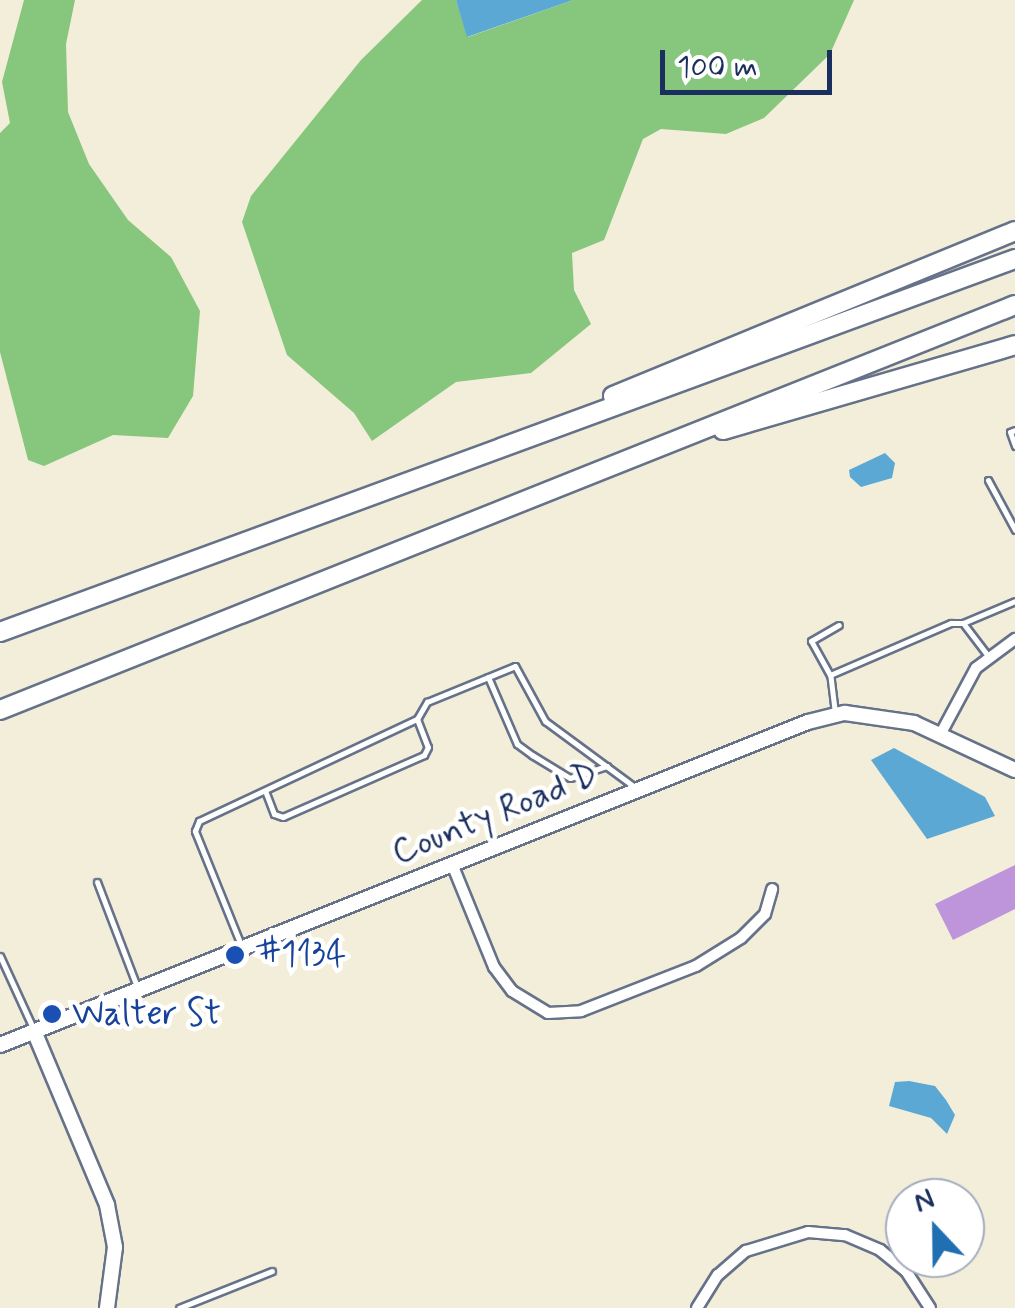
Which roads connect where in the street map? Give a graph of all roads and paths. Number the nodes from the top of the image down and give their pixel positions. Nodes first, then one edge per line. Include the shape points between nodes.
1 (1015, 231) edge
2 (1015, 258) edge
3 (1015, 305) edge
4 (1015, 345) edge
5 (1015, 430) edge
6 (678, 440) junction
7 (1015, 446) edge
8 (988, 480) dead end
9 (371, 498) junction
10 (1015, 530) edge
11 (1015, 601) edge
12 (963, 623) junction
13 (839, 625) dead end
14 (0, 632) edge
15 (1015, 639) edge
16 (988, 657) junction
17 (830, 675) junction
18 (488, 677) junction
19 (0, 710) edge
20 (836, 716) junction
21 (417, 719) junction
22 (940, 734) junction
23 (606, 766) junction
24 (1015, 770) edge
25 (638, 790) junction
26 (265, 791) junction
27 (452, 864) junction
28 (96, 882) dead end
29 (772, 890) dead end
30 (242, 948) junction
31 (0, 956) edge
32 (138, 990) junction
33 (34, 1031) junction
34 (0, 1044) edge
35 (272, 1271) dead end
36 (108, 1308) edge
37 (179, 1308) edge
38 (698, 1308) edge
39 (930, 1308) edge

1 - 9 highway
2 - 9 highway
3 - 6 highway
4 - 6 highway
5 - 7 lane
6 - 19 highway
8 - 10 lane
9 - 14 highway
11 - 12 lane
12 - 16 lane
12 - 17 lane
13 - 17 lane via 811,642
15 - 16 street
16 - 22 street
17 - 20 lane
18 - 21 lane via 427,702
18 - 23 lane via 514,666 544,721
18 - 23 lane via 517,744 570,778
20 - 22 street, County Road D via 879,714
20 - 25 street, County Road D
21 - 26 lane
21 - 26 lane via 428,746 424,755 283,818 274,814
22 - 24 street, County Road D
23 - 25 lane
25 - 27 street, County Road D
26 - 30 lane via 199,821 195,831
27 - 29 street via 494,967 512,991 548,1013 581,1011 696,966 765,914
27 - 30 street, County Road D
28 - 32 lane
30 - 32 street, County Road D
31 - 33 lane
32 - 33 street, County Road D
33 - 34 street, County Road D
33 - 36 street via 108,1205 115,1246
35 - 37 lane
38 - 39 street via 730,1263 767,1240 808,1232 862,1241 906,1270

